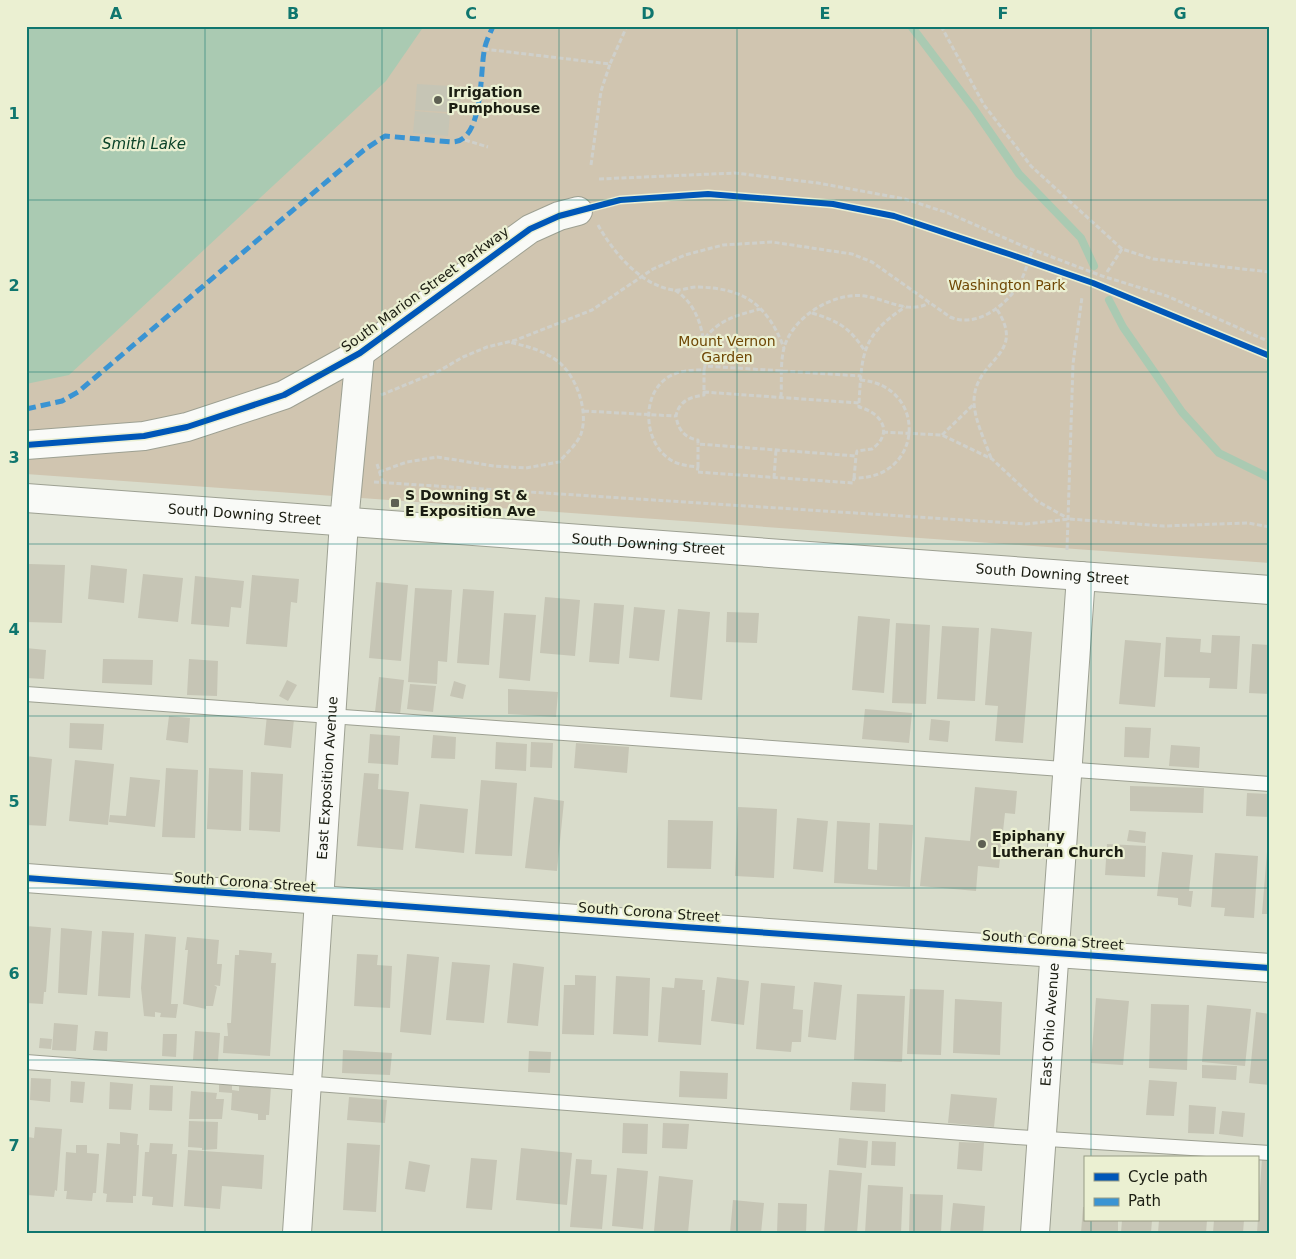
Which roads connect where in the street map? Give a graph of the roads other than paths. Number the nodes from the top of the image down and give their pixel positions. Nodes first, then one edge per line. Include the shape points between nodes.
1 (583, 210) road end
2 (360, 353) junction
3 (26, 444) edge
4 (26, 498) edge
5 (344, 522) junction
6 (1081, 576) junction
7 (1270, 590) edge
8 (26, 694) edge
9 (331, 717) junction
10 (1068, 771) junction
11 (1270, 784) edge
12 (26, 878) edge
13 (319, 900) junction
14 (1056, 953) junction
15 (1270, 968) edge
16 (26, 1062) edge
17 (307, 1084) junction
18 (1042, 1139) junction
19 (1270, 1153) edge
20 (297, 1233) edge
21 (1035, 1233) edge

1 - 2 street, South Marion Street Parkway via 530,229
2 - 3 street, South Marion Street Parkway via 284,394 187,427 144,436
2 - 5 street, East Exposition Avenue
4 - 5 street, South Downing Street
5 - 6 street, South Downing Street
5 - 9 street, East Exposition Avenue
6 - 7 street, South Downing Street
6 - 10 street, East Ohio Avenue
8 - 9 lane
9 - 10 lane
9 - 13 street, East Exposition Avenue
10 - 11 lane
10 - 14 street, East Ohio Avenue
12 - 13 street, South Corona Street
13 - 14 street, South Corona Street
13 - 17 street, East Exposition Avenue
14 - 15 street, South Corona Street
14 - 18 street, East Ohio Avenue
16 - 17 lane
17 - 18 lane
17 - 20 street, East Exposition Avenue
18 - 19 lane
18 - 21 street, East Ohio Avenue

